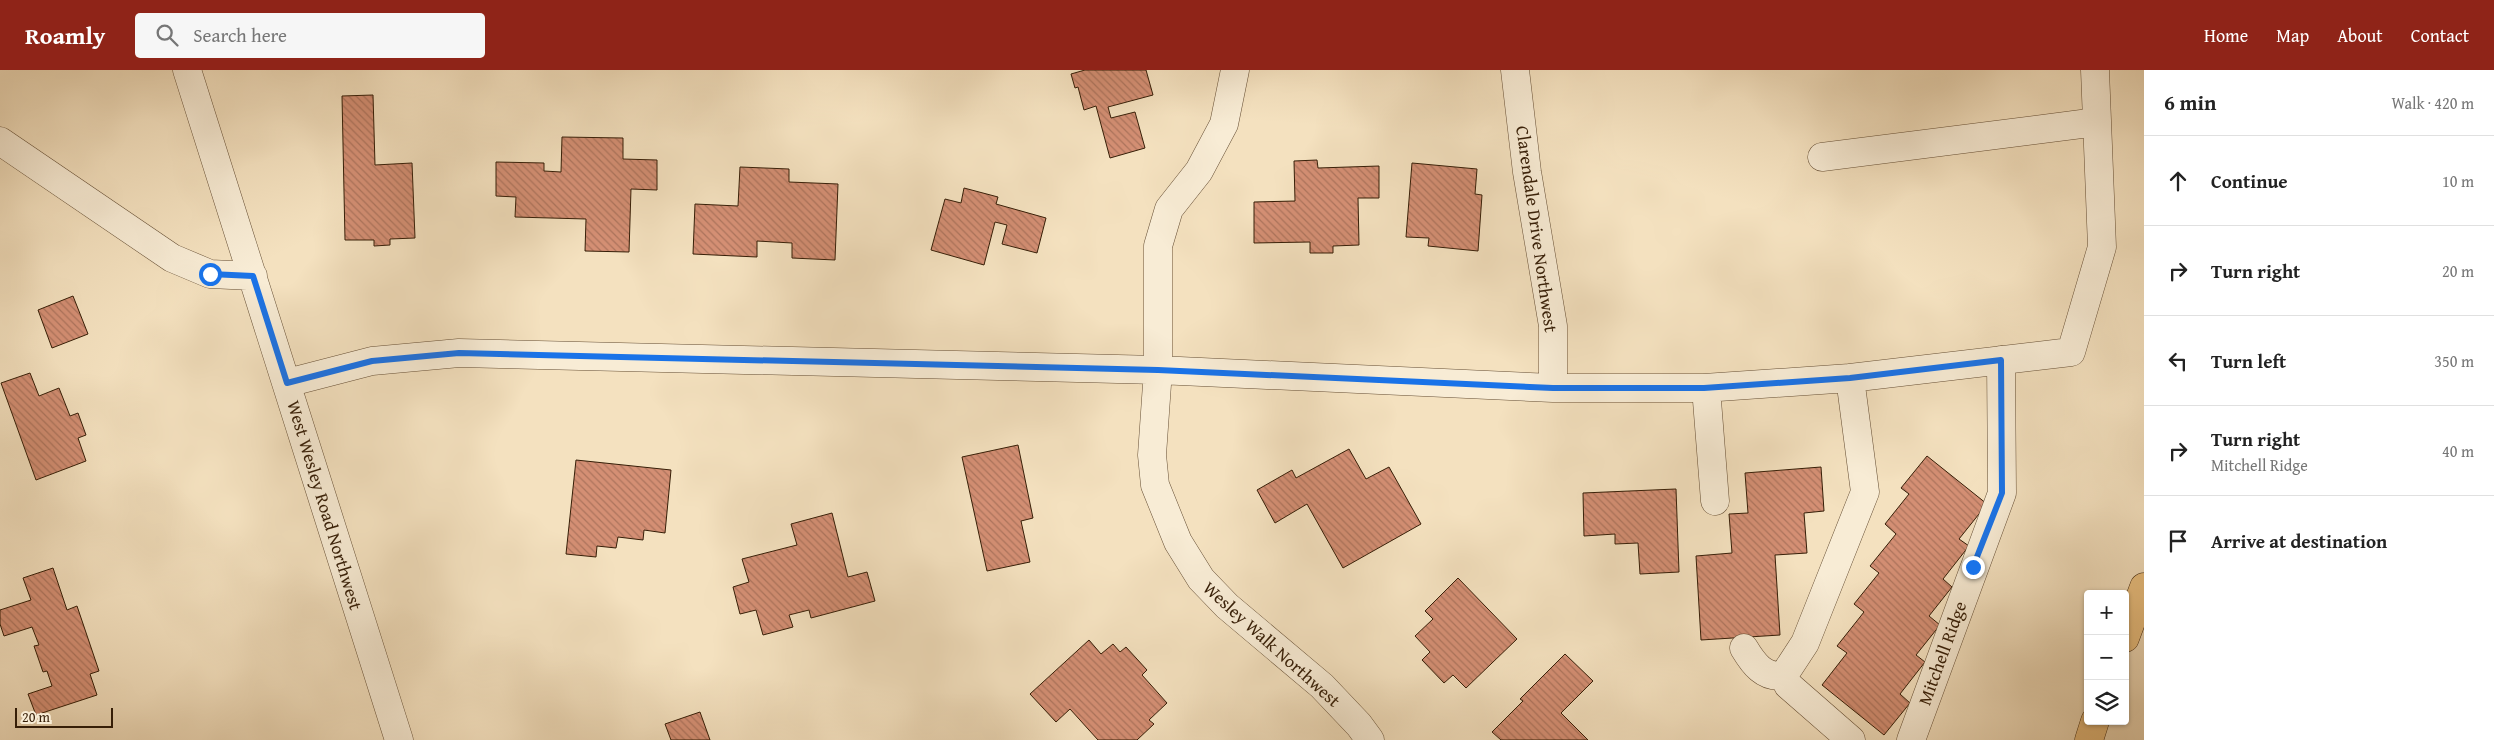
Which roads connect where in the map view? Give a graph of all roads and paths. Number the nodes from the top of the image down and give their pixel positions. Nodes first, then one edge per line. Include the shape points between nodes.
1 (187, 70) edge
2 (1235, 70) edge
3 (1515, 70) edge
4 (2096, 70) edge
5 (2097, 122) junction
6 (0, 141) edge
7 (1822, 157) dead end
8 (253, 276) junction
9 (2001, 360) junction
10 (1158, 370) junction
11 (1850, 378) junction
12 (287, 383) junction
13 (1553, 388) junction
14 (1706, 388) junction
15 (1715, 501) dead end
16 (2144, 587) edge
17 (2126, 635) edge
18 (1744, 648) dead end
19 (1784, 675) junction
20 (2094, 725) edge
21 (399, 740) edge
22 (1370, 740) edge
23 (1851, 740) edge
24 (1911, 740) edge
25 (2089, 740) edge

1 - 8 street, West Wesley Road Northwest
2 - 10 street, Wesley Walk Northwest via 1224,124 1199,171 1169,209 1158,246
3 - 13 street, Clarendale Drive Northwest via 1527,172 1553,326
4 - 5 street
5 - 7 street
5 - 9 street via 2102,247 2071,352
6 - 8 street via 172,258 210,274
8 - 12 street, West Wesley Road Northwest
9 - 11 street
9 - 24 street, Mitchell Ridge via 2002,493
10 - 12 street via 459,353 372,361
10 - 13 street
10 - 22 street, Wesley Walk Northwest via 1152,455 1155,485 1178,542 1200,579 1322,686
11 - 14 street
11 - 19 street via 1865,492 1805,642
12 - 21 street, West Wesley Road Northwest
13 - 14 street
14 - 15 street
16 - 17 highway
18 - 19 street via 1752,661 1767,674 1775,677
19 - 23 street via 1788,684
20 - 25 highway

